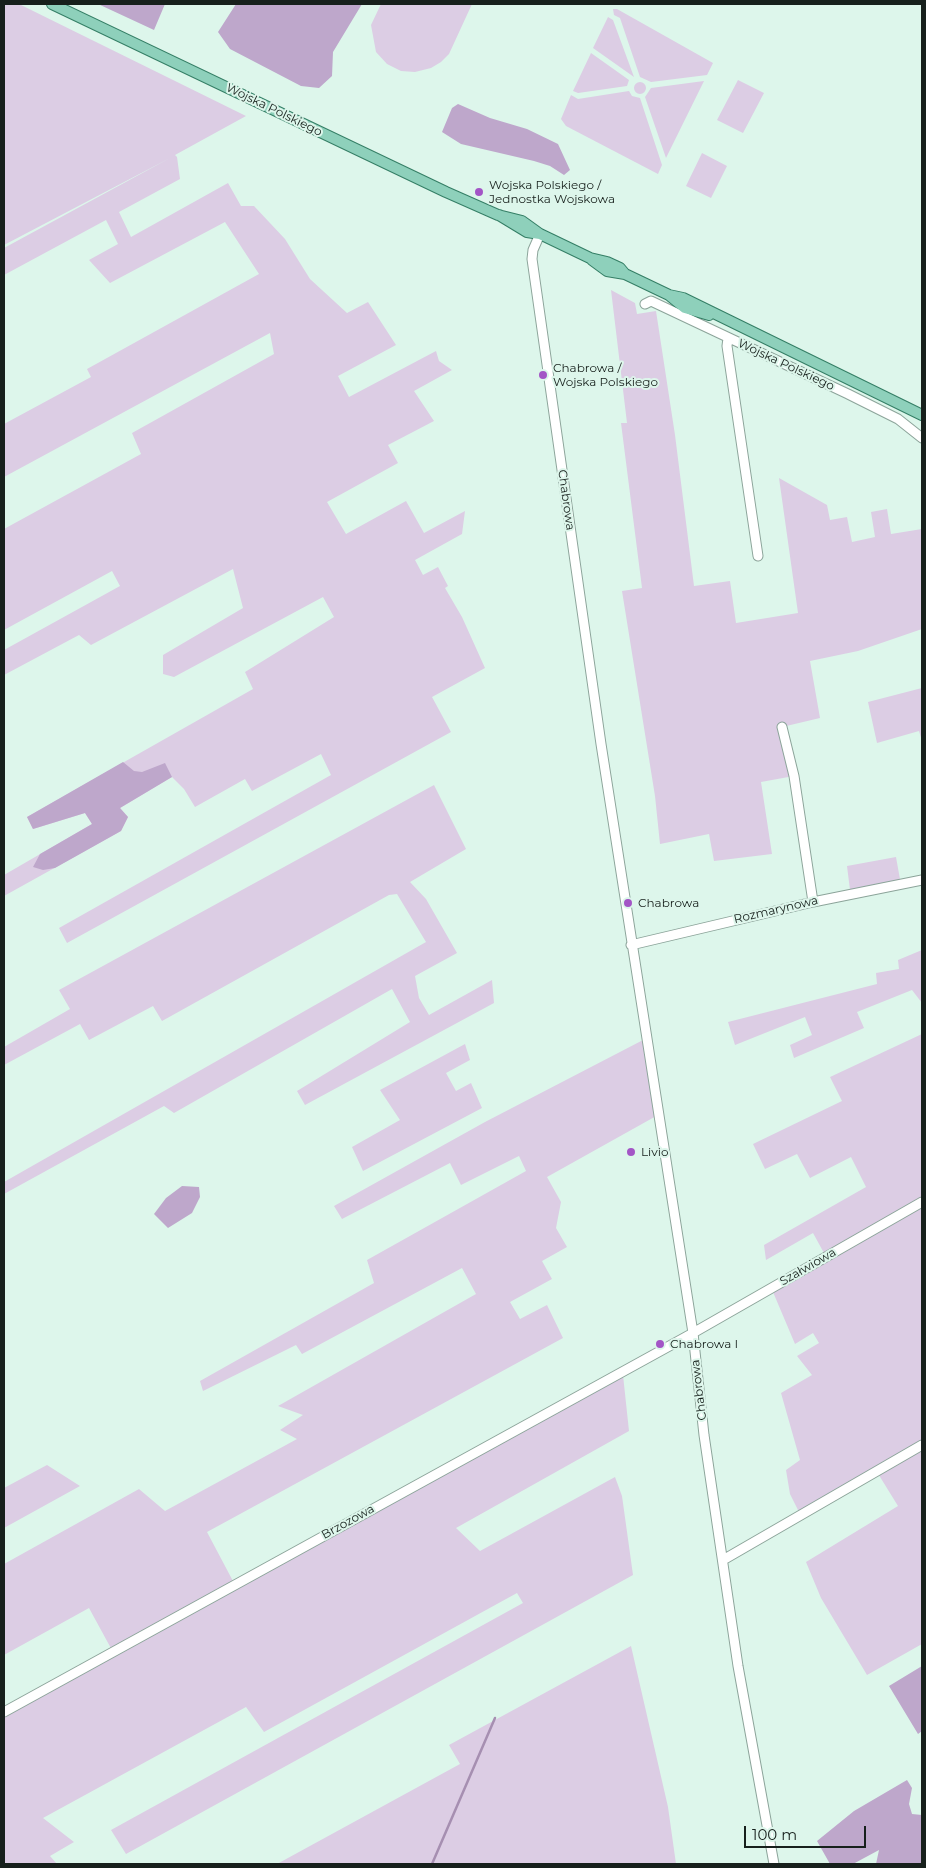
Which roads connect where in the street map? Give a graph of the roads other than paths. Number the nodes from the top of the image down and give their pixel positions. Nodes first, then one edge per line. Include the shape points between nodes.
1 (52, 4) edge
2 (540, 234) junction
3 (646, 304) dead end
4 (728, 338) junction
5 (922, 415) edge
6 (922, 438) edge
7 (758, 556) dead end
8 (782, 727) dead end
9 (922, 880) edge
10 (813, 902) junction
11 (631, 945) junction
12 (922, 1202) edge
13 (693, 1332) junction
14 (922, 1445) edge
15 (724, 1560) junction
16 (4, 1712) edge
17 (774, 1864) edge

1 - 2 main road, Wojska Polskiego via 498,214 519,219
2 - 5 main road, Wojska Polskiego via 590,258 620,268 624,274 669,296 683,298
2 - 11 street, Chabrowa via 532,254 533,272
3 - 4 street, Wojska Polskiego via 650,302
4 - 6 street, Wojska Polskiego via 884,412
4 - 7 street
8 - 10 street via 794,776
9 - 10 street, Rozmarynowa
10 - 11 street, Rozmarynowa
11 - 13 street, Chabrowa
12 - 13 street, Szałwiowa
13 - 15 street, Chabrowa via 704,1435
13 - 16 street, Brzozowa
14 - 15 street
15 - 17 street, Chabrowa via 738,1666

